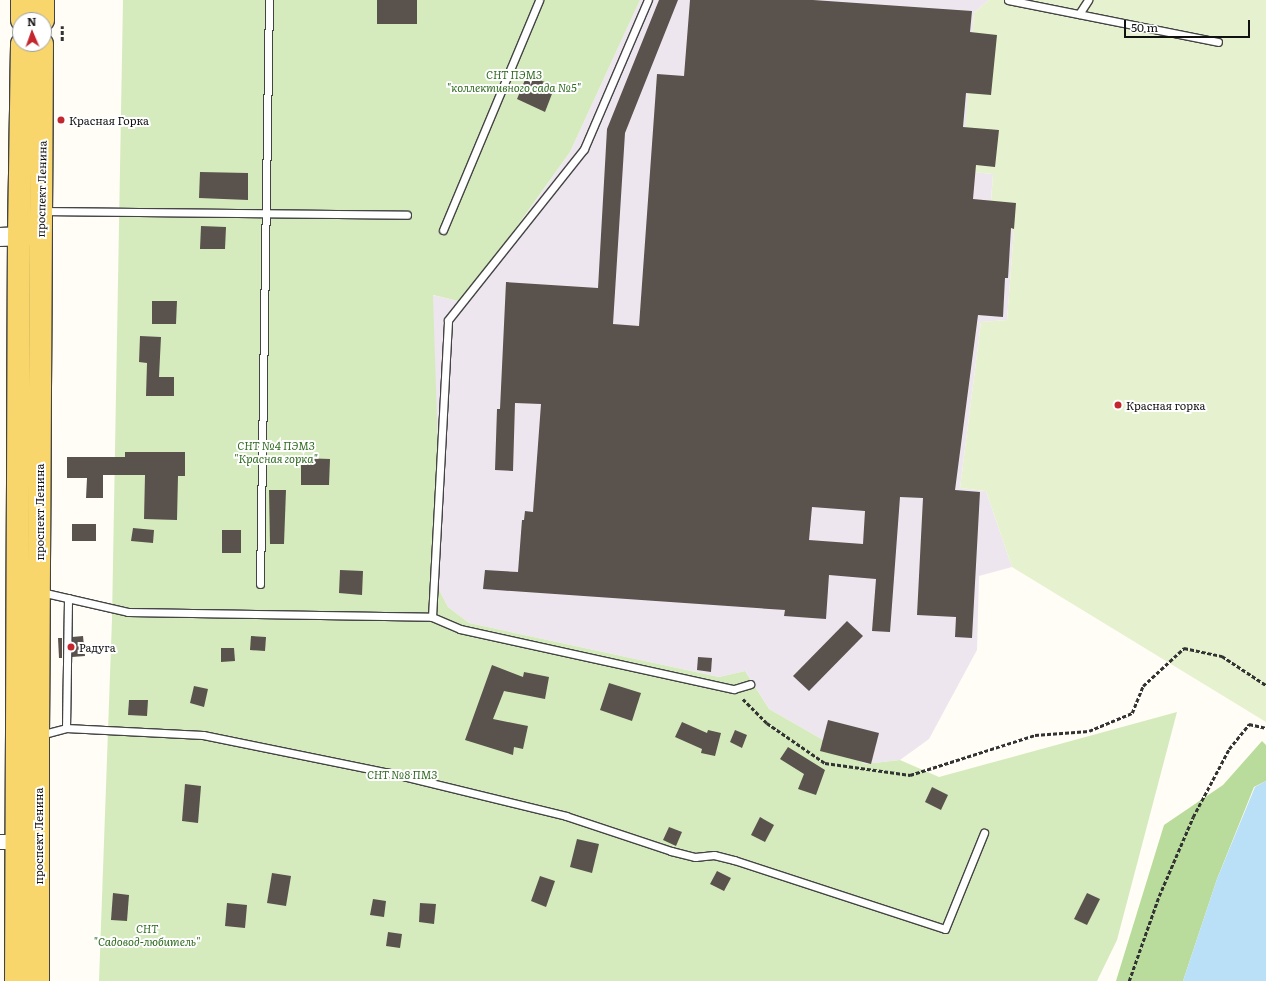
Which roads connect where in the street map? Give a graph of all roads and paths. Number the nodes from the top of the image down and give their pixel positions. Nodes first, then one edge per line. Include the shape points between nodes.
1 (22, 0) edge
2 (43, 0) edge
3 (269, 0) edge
4 (539, 0) edge
5 (648, 0) edge
6 (1008, 0) edge
7 (1088, 0) edge
8 (22, 12) edge
9 (43, 12) edge
10 (1079, 14) junction
11 (1218, 42) dead end
12 (22, 52) edge
13 (42, 52) edge
14 (41, 211) junction
15 (267, 214) junction
16 (406, 215) dead end
17 (443, 230) dead end
18 (40, 236) junction
19 (10, 237) edge
20 (260, 584) dead end
21 (39, 592) junction
22 (68, 598) junction
23 (432, 617) junction
24 (750, 684) dead end
25 (1266, 685) edge
26 (734, 689) junction
27 (66, 728) junction
28 (1266, 728) edge
29 (38, 736) junction
30 (984, 833) dead end
31 (8, 842) edge
32 (16, 981) edge
33 (38, 981) edge
34 (1129, 981) edge

1 - 8 main road
2 - 9 main road
3 - 15 lane
4 - 17 lane
5 - 23 lane via 584,149 448,320
6 - 10 lane
7 - 10 lane
10 - 11 lane
12 - 19 main road, проспект Ленина
13 - 14 main road, проспект Ленина
14 - 15 lane
14 - 18 main road, проспект Ленина
15 - 16 lane
15 - 20 lane
18 - 19 street
18 - 21 main road, проспект Ленина
19 - 31 main road, проспект Ленина
21 - 22 lane
21 - 29 main road, проспект Ленина
22 - 23 lane via 128,612
22 - 27 lane
23 - 26 lane via 460,629
24 - 26 lane
25 - 26 path via 1222,656 1184,648 1143,686 1132,713 1089,731 1035,735 910,775 825,763 767,723
27 - 29 lane
27 - 30 lane via 203,735 390,773 566,816 671,851 695,857 714,855 734,860 945,929
28 - 34 path via 1249,724 1229,749 1193,817
29 - 33 main road, проспект Ленина
31 - 32 main road, проспект Ленина

